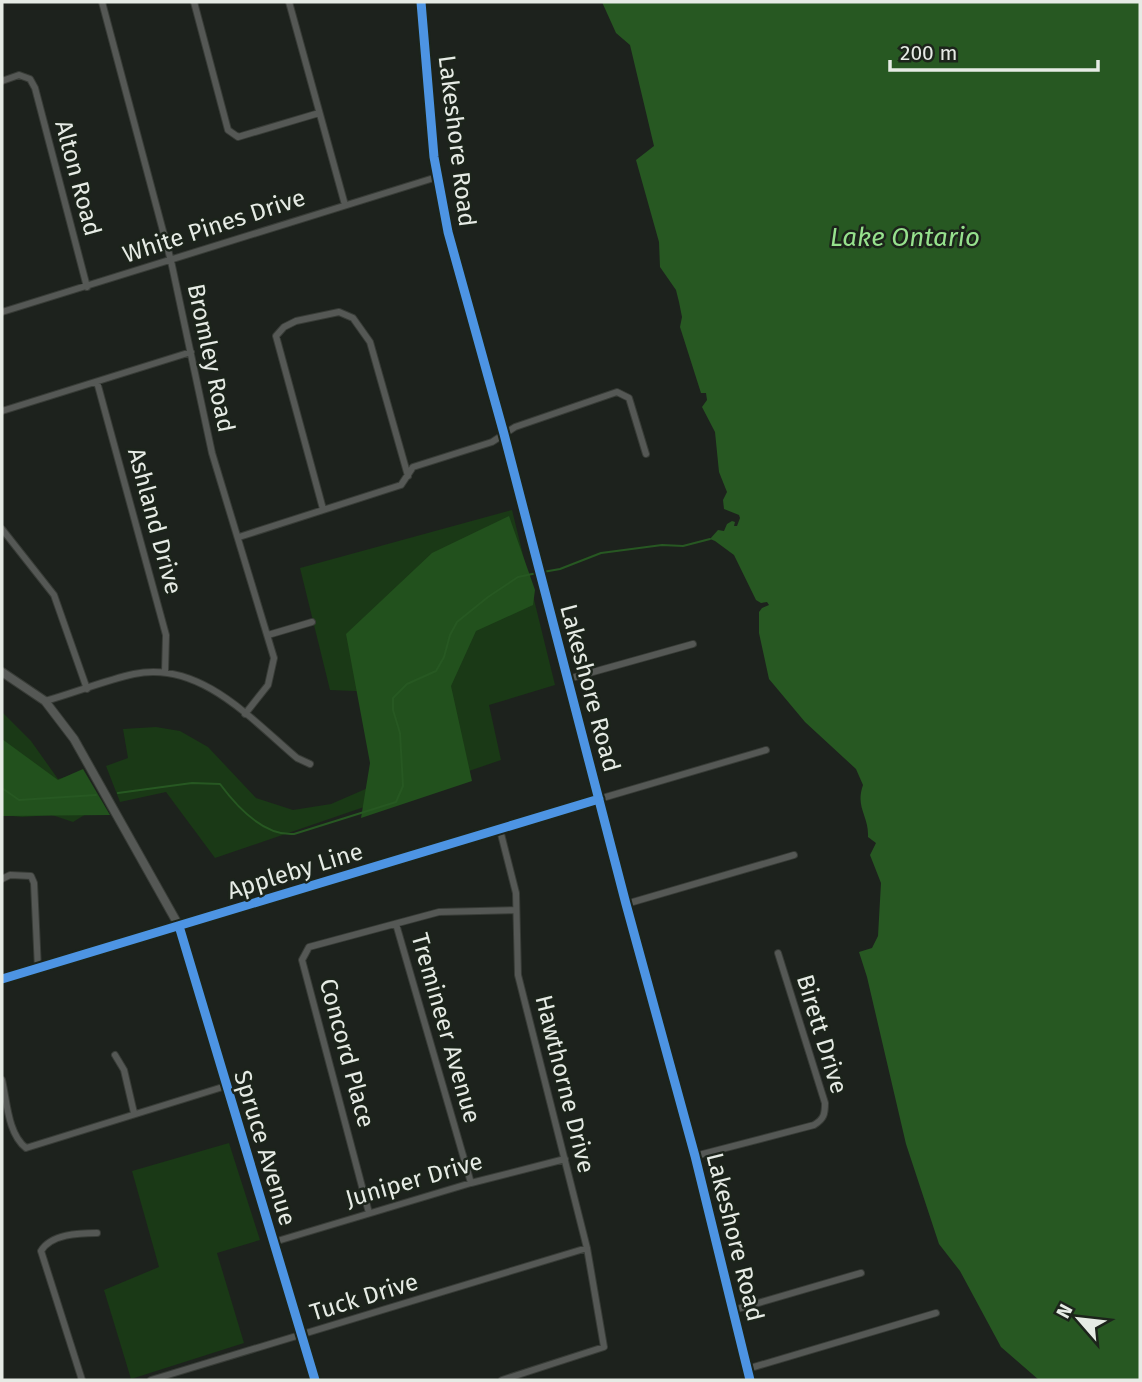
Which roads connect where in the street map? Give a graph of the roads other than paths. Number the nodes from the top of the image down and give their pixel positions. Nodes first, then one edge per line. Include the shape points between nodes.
1 (102, 2) edge
2 (194, 2) edge
3 (289, 2) edge
4 (422, 2) edge
5 (2, 81) edge
6 (319, 113) junction
7 (437, 177) junction
8 (345, 205) junction
9 (171, 261) junction
10 (87, 287) junction
11 (2, 311) edge
12 (191, 352) junction
13 (97, 382) junction
14 (2, 411) edge
15 (504, 434) junction
16 (646, 454) dead end
17 (408, 476) junction
18 (323, 509) junction
19 (2, 529) edge
20 (239, 537) junction
21 (312, 622) dead end
22 (268, 635) junction
23 (693, 644) dead end
24 (2, 672) edge
25 (165, 672) junction
26 (568, 679) junction
27 (87, 689) junction
28 (45, 701) junction
29 (245, 714) junction
30 (766, 750) dead end
31 (310, 764) dead end
32 (600, 799) junction
33 (500, 830) junction
34 (794, 855) dead end
35 (2, 879) edge
36 (626, 904) junction
37 (516, 910) junction
38 (396, 924) junction
39 (179, 926) junction
40 (778, 953) dead end
41 (38, 969) junction
42 (2, 979) edge
43 (114, 1055) dead end
44 (2, 1080) edge
45 (226, 1086) junction
46 (134, 1113) junction
47 (695, 1156) junction
48 (565, 1159) junction
49 (471, 1183) junction
50 (369, 1213) junction
51 (97, 1233) dead end
52 (274, 1242) junction
53 (587, 1248) junction
54 (861, 1273) dead end
55 (734, 1310) junction
56 (936, 1313) dead end
57 (302, 1336) junction
58 (747, 1368) junction
59 (525, 1377) edge
60 (82, 1380) edge
61 (151, 1380) edge
62 (315, 1380) edge
63 (502, 1380) edge
64 (750, 1380) edge

1 - 9 street, Bromley Road
2 - 6 street via 228,130 238,136
3 - 6 street
4 - 7 main road, Lakeshore Road
5 - 10 street, Alton Road via 19,75 30,79
6 - 8 street
7 - 8 street, White Pines Drive
7 - 15 main road, Lakeshore Road
8 - 9 street, White Pines Drive
9 - 10 street, White Pines Drive
9 - 12 street, Bromley Road
10 - 11 street, White Pines Drive
12 - 13 street
12 - 20 street, Bromley Road via 212,453
13 - 14 street
13 - 25 street, Ashland Drive via 166,635
15 - 16 street via 617,392 629,398
15 - 17 street via 413,467
15 - 26 main road, Lakeshore Road
17 - 18 street via 401,485
17 - 18 street via 370,342 353,318 339,312 296,321 276,336
18 - 20 street
19 - 27 street via 54,595
20 - 22 street, Bromley Road
21 - 22 street
22 - 29 street, Bromley Road via 274,658 268,685
23 - 26 street
24 - 28 street, Spruce Avenue
25 - 27 street via 135,673
25 - 29 street via 195,680
26 - 32 main road, Lakeshore Road
27 - 28 street
28 - 39 street, Spruce Avenue via 74,739
29 - 31 street
30 - 32 street
32 - 33 main road, Appleby Line
32 - 36 main road, Lakeshore Road
33 - 37 street, Hawthorne Drive via 515,885
33 - 39 main road, Appleby Line
34 - 36 street
35 - 41 street via 31,876 34,883
36 - 47 main road, Lakeshore Road
37 - 38 street, Concord Place via 439,912
37 - 48 street, Hawthorne Drive via 518,975
38 - 49 street, Tremineer Avenue
38 - 50 street, Concord Place via 309,947 302,961
39 - 41 main road, Appleby Line
39 - 45 street, Spruce Avenue
40 - 47 street, Birett Drive via 825,1115 814,1125
41 - 42 main road, Appleby Line
43 - 46 street via 124,1070
44 - 46 street via 14,1133 26,1148
45 - 46 street
45 - 52 street, Spruce Avenue
47 - 55 main road, Lakeshore Road
48 - 49 street, Juniper Drive
48 - 53 street, Hawthorne Drive
49 - 50 street, Juniper Drive
50 - 52 street, Juniper Drive
51 - 60 street via 53,1239 41,1251
52 - 57 street, Spruce Avenue
53 - 57 street, Tuck Drive
53 - 59 street, Hawthorne Drive via 604,1347
54 - 55 street
55 - 58 main road, Lakeshore Road
56 - 58 street
57 - 61 street, Tuck Drive
57 - 62 street, Spruce Avenue
58 - 64 main road, Lakeshore Road
59 - 63 street

